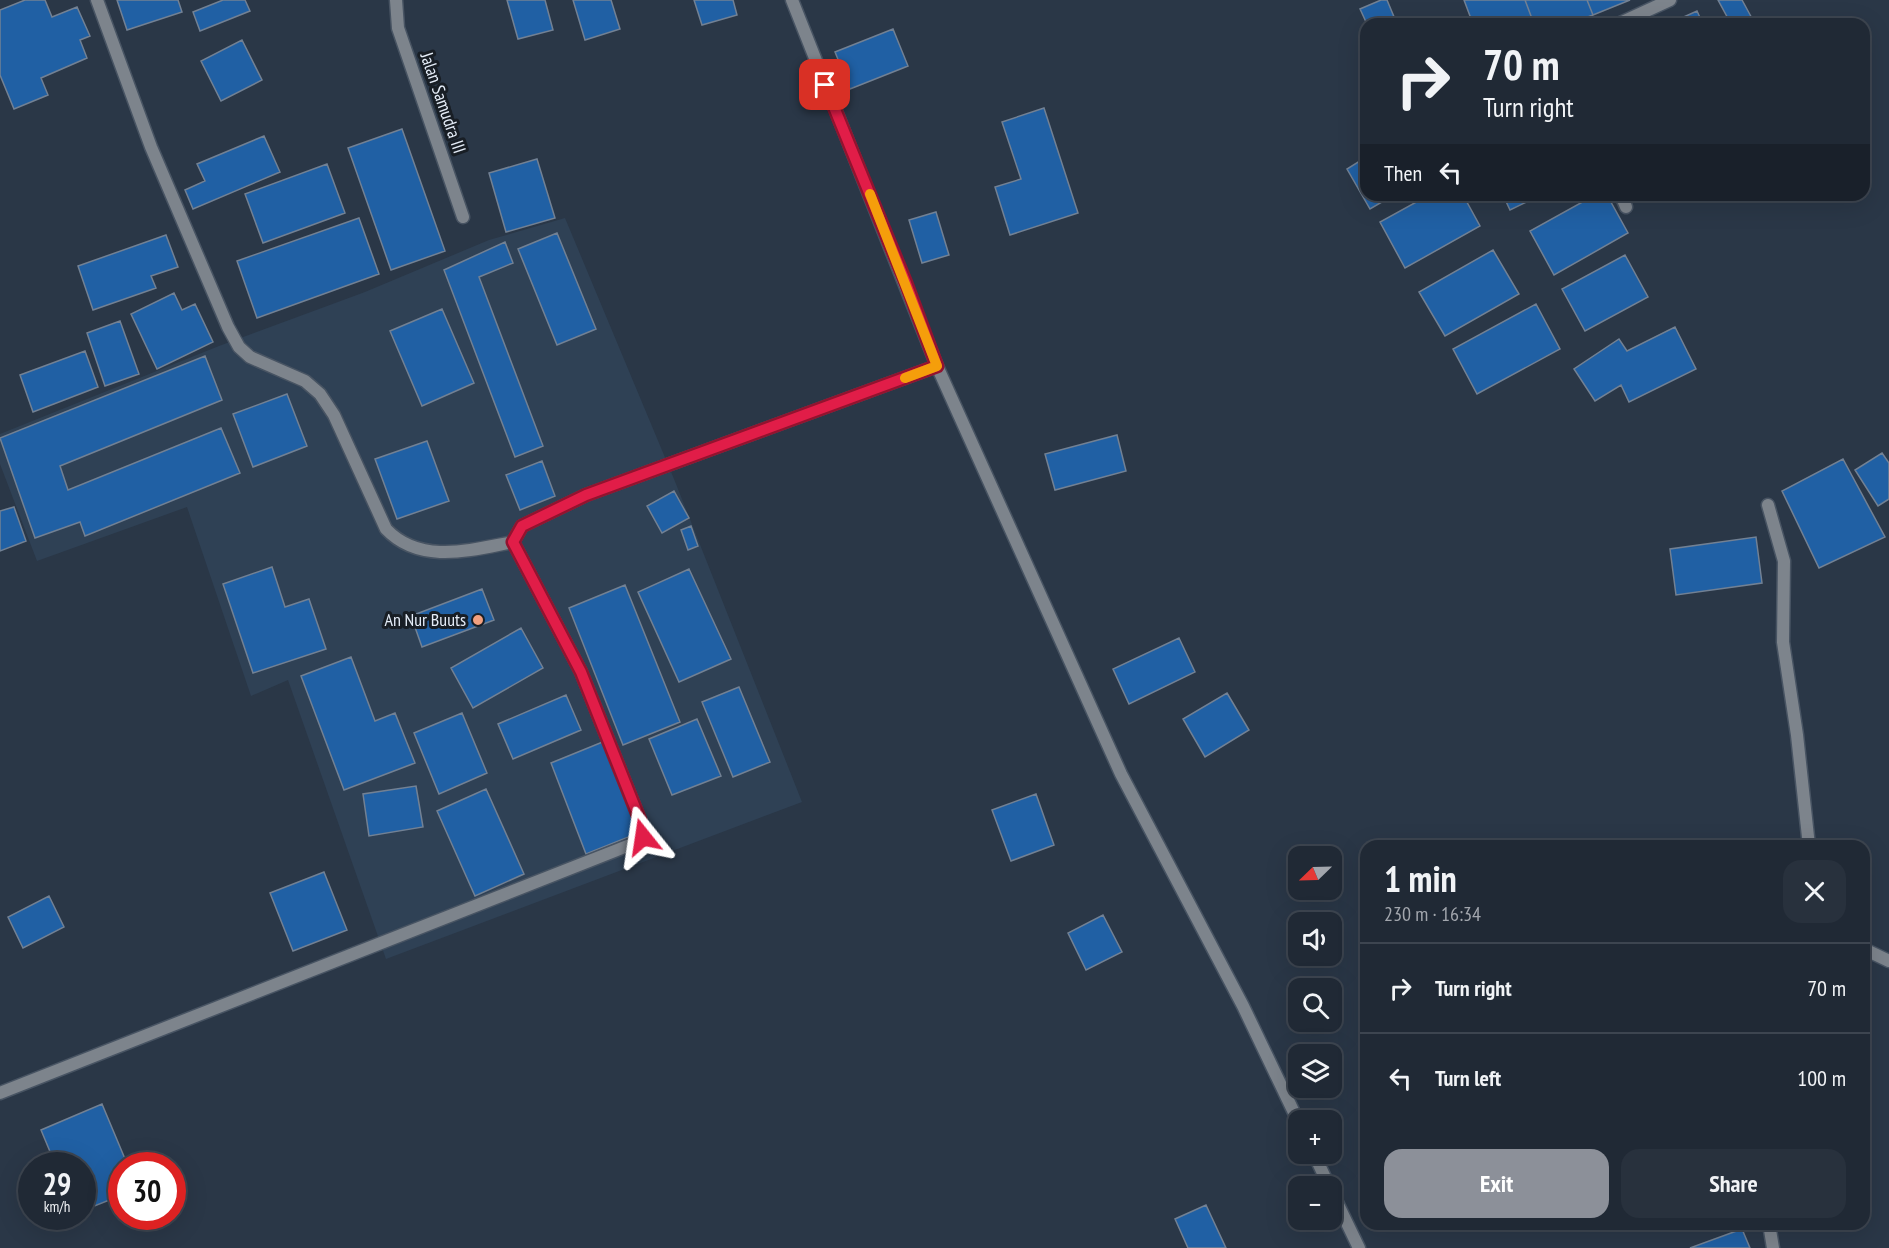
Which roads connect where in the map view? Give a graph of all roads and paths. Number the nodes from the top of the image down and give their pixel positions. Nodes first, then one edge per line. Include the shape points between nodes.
1 (97, 0) edge
2 (396, 0) edge
3 (792, 0) edge
4 (1670, 0) edge
5 (1631, 18) edge
6 (1624, 201) edge
7 (1626, 207) dead end
8 (463, 217) dead end
9 (937, 366) junction
10 (1768, 505) dead end
11 (513, 542) junction
12 (1808, 840) edge
13 (1870, 952) edge
14 (1889, 961) edge
15 (0, 1093) edge
16 (1293, 1110) edge
17 (1342, 1213) edge
18 (1770, 1230) edge
19 (1359, 1248) edge
20 (1773, 1248) edge

1 - 11 street via 151,147 239,347 268,367 305,381 321,394 386,529 397,541 419,550 439,552
2 - 8 street, Jalan Samudra III via 398,28
3 - 9 street
4 - 5 street
6 - 7 street
9 - 11 street via 586,495 522,526
9 - 16 street via 1121,774 1243,1006
10 - 12 street via 1784,561 1783,642
11 - 15 street via 581,672 644,831 640,841
13 - 14 street
17 - 19 street
18 - 20 street

